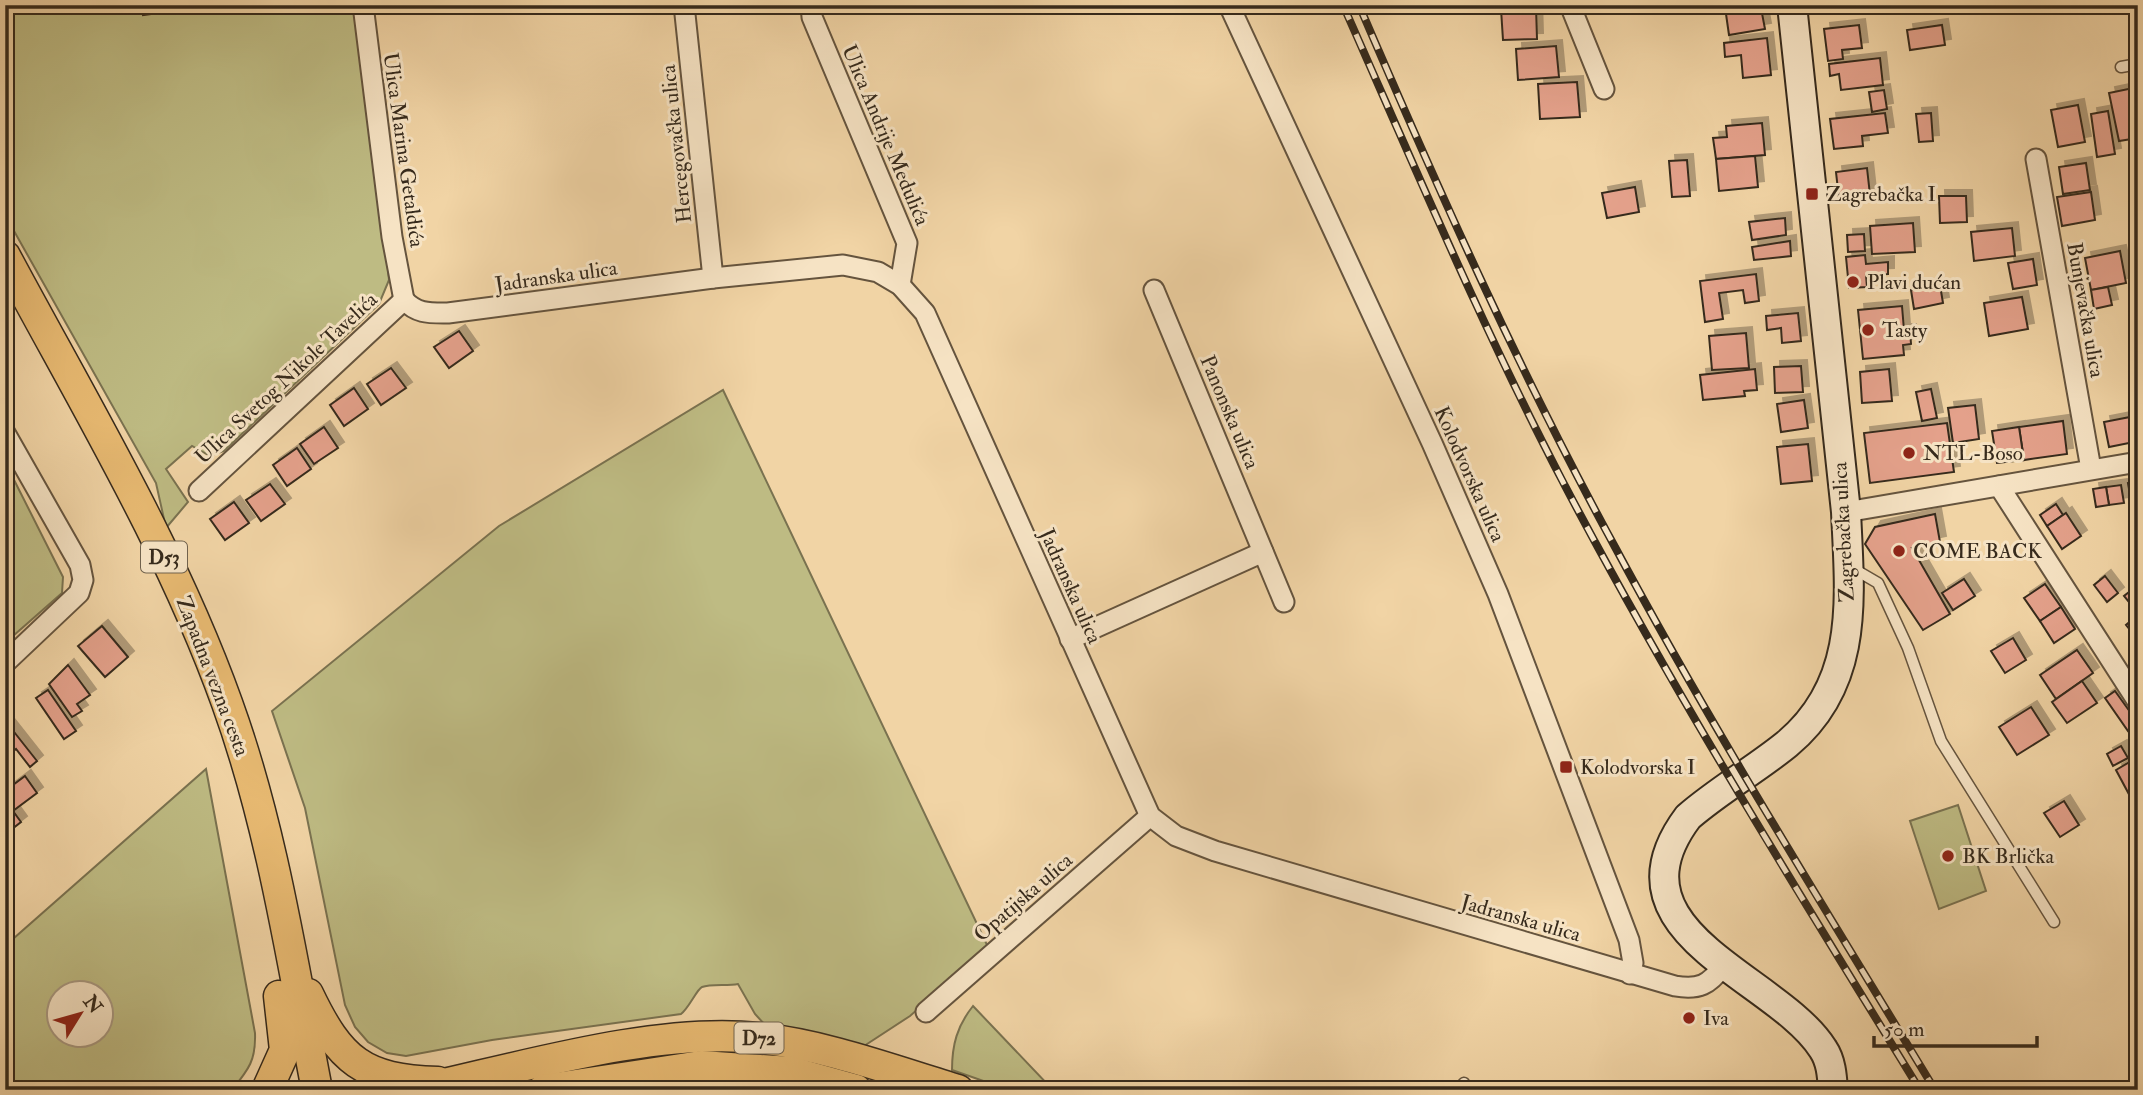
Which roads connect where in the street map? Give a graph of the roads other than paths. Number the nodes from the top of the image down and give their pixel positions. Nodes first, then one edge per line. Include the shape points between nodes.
1 (363, 5) edge
2 (684, 5) edge
3 (811, 5) edge
4 (1229, 5) edge
5 (1570, 5) edge
6 (1792, 5) edge
7 (2138, 64) edge
8 (2121, 67) dead end
9 (1604, 89) dead end
10 (2036, 159) dead end
11 (5, 256) edge
12 (713, 278) junction
13 (900, 285) junction
14 (1154, 290) dead end
15 (404, 300) junction
16 (5, 433) edge
17 (2138, 462) edge
18 (2091, 469) junction
19 (1999, 486) junction
20 (199, 491) dead end
21 (1846, 512) junction
22 (1264, 552) junction
23 (1848, 566) junction
24 (1284, 602) dead end
25 (1070, 639) junction
26 (5, 663) edge
27 (2138, 702) edge
28 (1150, 816) junction
29 (274, 877) junction
30 (2054, 922) dead end
31 (290, 956) junction
32 (1723, 966) junction
33 (1630, 974) junction
34 (926, 1012) dead end
35 (726, 1036) junction
36 (731, 1078) edge
37 (452, 1082) junction
38 (267, 1090) edge
39 (317, 1090) edge
40 (418, 1090) edge
41 (543, 1090) edge
42 (856, 1090) edge
43 (957, 1090) edge
44 (1833, 1090) edge

1 - 15 street, Ulica Marina Getaldića
2 - 12 street, Hercegovačka ulica
3 - 13 street, Ulica Andrije Medulića via 812,17 907,243
4 - 33 street, Kolodvorska ulica via 1498,594 1629,940
5 - 9 street
6 - 21 main road, Zagrebačka ulica
7 - 8 lane
10 - 18 street, Bunjevačka ulica
11 - 29 main road, Zapadna vezna cesta / D53 via 162,552 208,653 244,752
12 - 13 street, Jadranska ulica via 844,265 878,272
12 - 15 street, Jadranska ulica via 448,313 425,314
13 - 25 street, Jadranska ulica via 925,313
14 - 22 street, Panonska ulica
15 - 20 street, Ulica Svetog Nikole Tavelića
16 - 26 street via 80,565 82,580 79,593
17 - 18 street
18 - 19 street
19 - 21 street
19 - 27 street
21 - 23 main road, Zagrebačka ulica
22 - 24 street, Panonska ulica
22 - 25 street
23 - 30 lane via 1878,583 1908,648 1941,741
23 - 32 main road, Zagrebačka ulica via 1844,652 1830,695 1818,714 1785,746 1688,817 1668,852 1664,877 1677,916
25 - 28 street, Jadranska ulica
28 - 33 street, Jadranska ulica via 1176,836 1215,851
28 - 34 street, Opatijska ulica
29 - 31 main road, Zapadna vezna cesta / D53
29 - 38 main road via 271,932 285,1050
31 - 37 main road via 319,1016 347,1056 392,1079
31 - 39 main road, Zapadna vezna cesta / D53
32 - 33 street, Jadranska ulica via 1713,981 1692,989
32 - 44 main road, Zagrebačka ulica via 1810,1031 1825,1051
35 - 36 street
35 - 37 main road, D72 via 670,1039
35 - 43 main road, D72 via 818,1050
36 - 41 main road, D72 via 670,1068
36 - 42 main road, D72 via 791,1072
37 - 40 main road, D72

